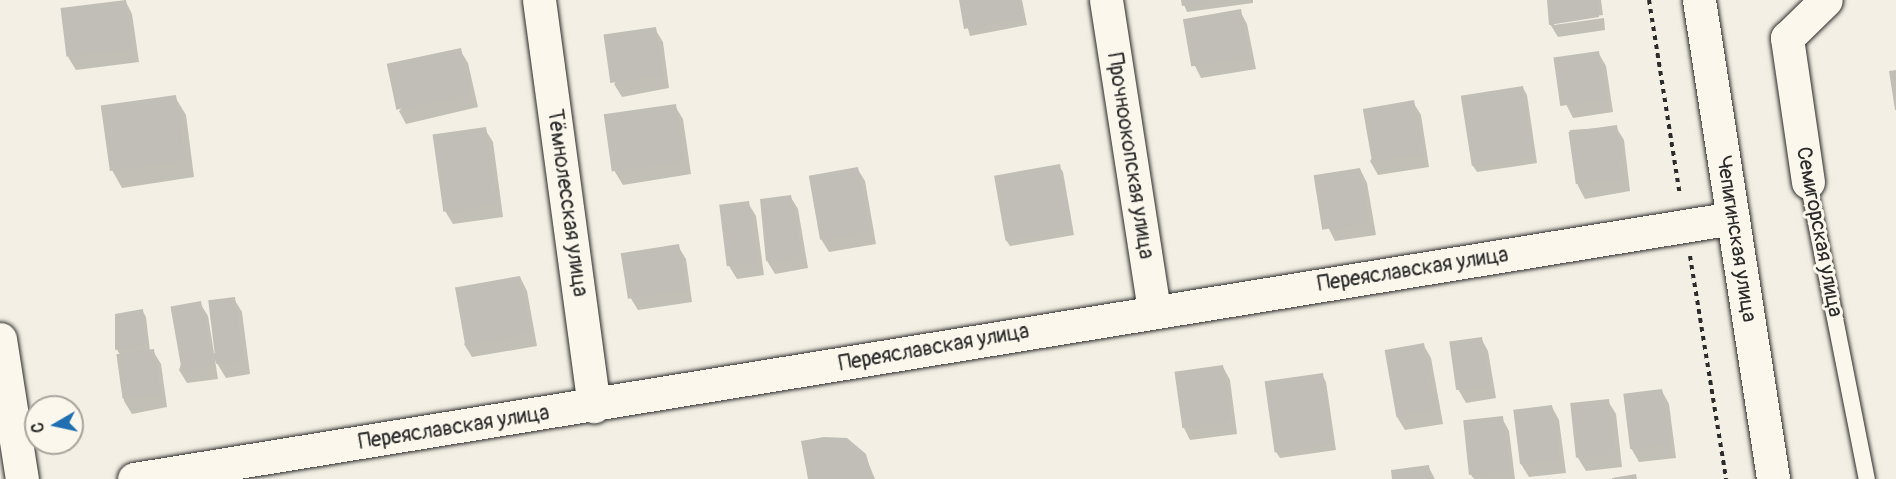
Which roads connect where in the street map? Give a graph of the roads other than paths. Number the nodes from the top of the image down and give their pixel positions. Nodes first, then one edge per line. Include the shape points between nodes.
1 (539, 0) edge
2 (1106, 0) edge
3 (1699, 0) edge
4 (1826, 0) edge
5 (1808, 183) joint
6 (1733, 218) junction
7 (1154, 311) junction
8 (0, 339) edge
9 (594, 406) junction
10 (22, 479) edge
11 (134, 479) edge
12 (1773, 479) edge
13 (1867, 479) edge

1 - 9 street, Тёмнолесская улица
2 - 7 street, Прочноокопская улица
3 - 6 street, Чепигинская улица
4 - 5 street, Семигорская улица via 1787,38
5 - 13 lane, Семигорская улица
6 - 7 street, Переяславская улица
6 - 12 street, Чепигинская улица
7 - 9 street, Переяславская улица
8 - 10 street
9 - 11 street, Переяславская улица

